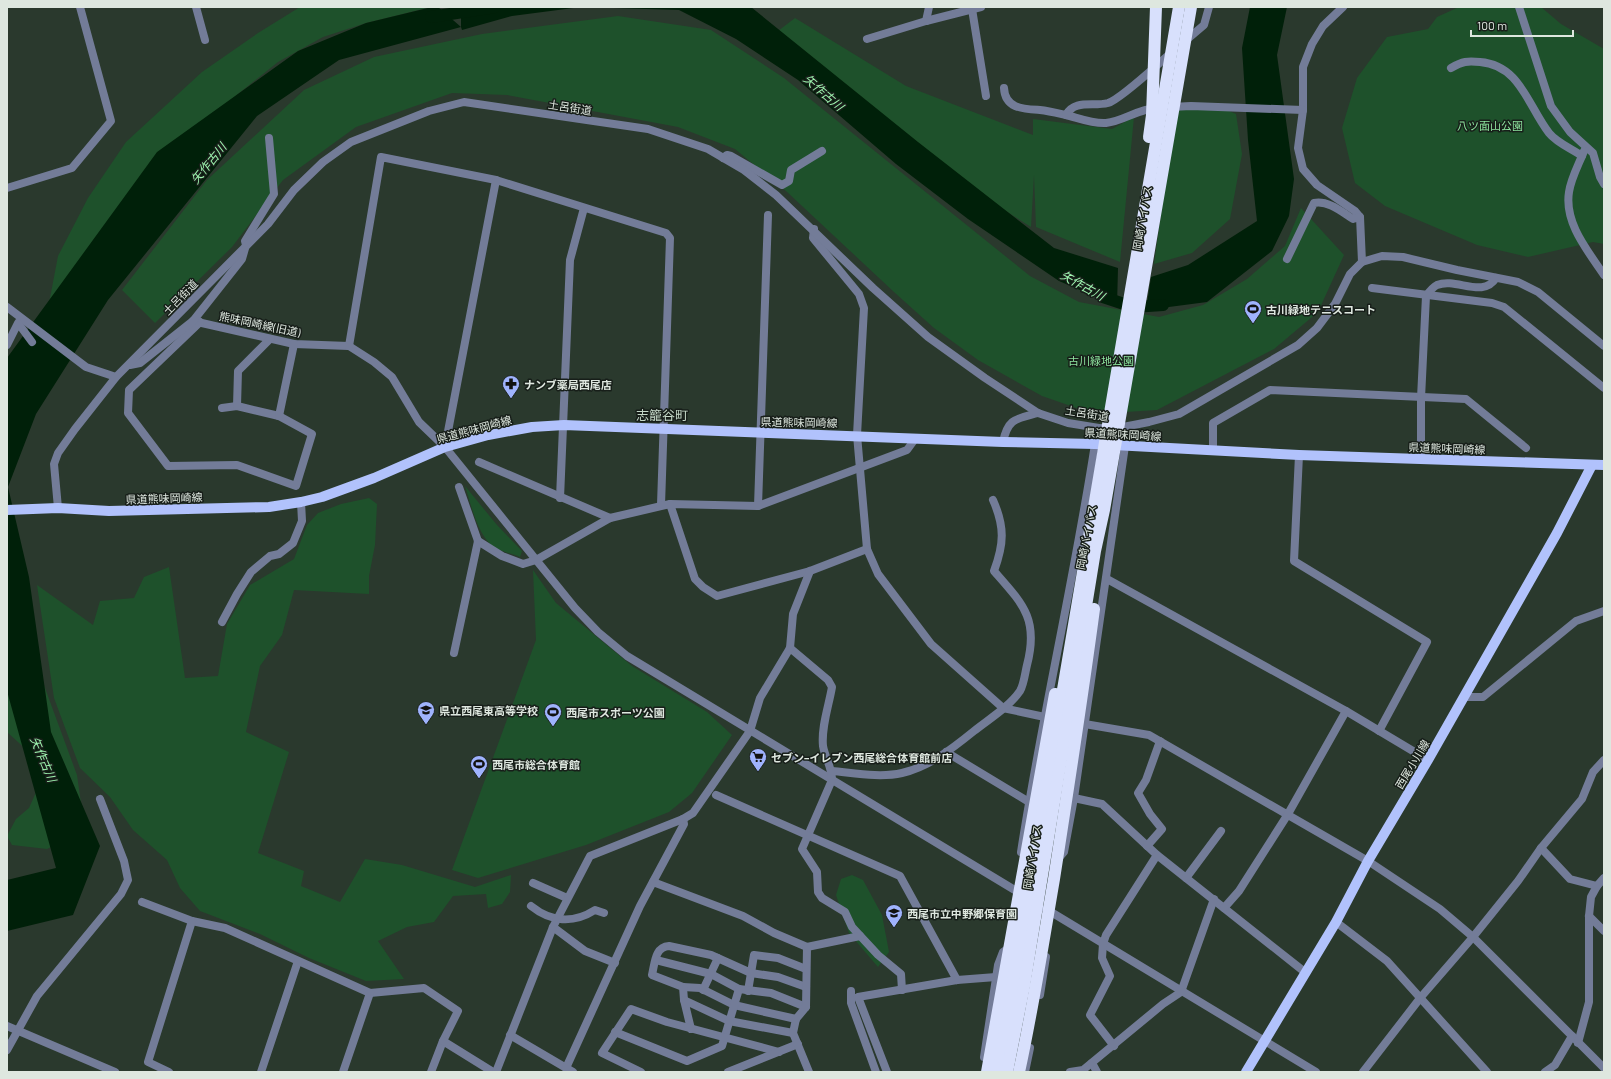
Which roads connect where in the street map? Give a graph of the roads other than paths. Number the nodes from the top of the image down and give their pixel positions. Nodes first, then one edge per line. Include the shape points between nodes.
1 (80, 7) edge
2 (196, 7) edge
3 (929, 7) edge
4 (981, 7) edge
5 (1156, 7) edge
6 (1179, 7) edge
7 (1191, 7) edge
8 (1209, 7) edge
9 (1343, 7) edge
10 (1519, 7) edge
11 (972, 9) junction
12 (926, 21) junction
13 (867, 39) dead end
14 (205, 40) dead end
15 (1452, 68) dead end
16 (1004, 88) dead end
17 (986, 96) dead end
18 (1303, 110) junction
19 (1066, 115) junction
20 (269, 138) dead end
21 (1585, 146) junction
22 (822, 151) dead end
23 (1582, 156) junction
24 (723, 158) junction
25 (496, 180) junction
26 (1604, 184) edge
27 (7, 188) edge
28 (584, 208) junction
29 (768, 215) dead end
30 (1360, 218) junction
31 (814, 229) junction
32 (1139, 244) junction
33 (246, 245) junction
34 (1362, 246) junction
35 (1382, 256) junction
36 (1287, 259) dead end
37 (1362, 262) junction
38 (1604, 275) edge
39 (1496, 278) junction
40 (1372, 288) dead end
41 (1426, 296) junction
42 (7, 307) edge
43 (19, 320) junction
44 (196, 321) junction
45 (270, 339) junction
46 (32, 342) dead end
47 (294, 344) junction
48 (7, 345) edge
49 (349, 346) junction
50 (1604, 346) edge
51 (130, 365) junction
52 (116, 377) junction
53 (1604, 388) edge
54 (1421, 398) junction
55 (236, 406) junction
56 (222, 408) dead end
57 (1038, 413) junction
58 (279, 416) junction
59 (564, 425) junction
60 (663, 428) junction
61 (761, 433) junction
62 (858, 435) junction
63 (915, 439) junction
64 (1003, 442) junction
65 (1096, 444) junction
66 (1125, 446) junction
67 (445, 447) junction
68 (1526, 448) dead end
69 (1213, 451) junction
70 (1300, 455) junction
71 (1421, 459) junction
72 (479, 462) dead end
73 (1592, 465) junction
74 (1604, 465) edge
75 (859, 467) junction
76 (459, 487) dead end
77 (560, 498) junction
78 (993, 500) dead end
79 (301, 502) junction
80 (670, 504) junction
81 (661, 505) junction
82 (758, 506) junction
83 (58, 508) junction
84 (7, 510) edge
85 (610, 518) junction
86 (478, 541) junction
87 (867, 549) junction
88 (1095, 551) junction
89 (536, 560) junction
90 (810, 571) junction
91 (1082, 577) junction
92 (1106, 579) junction
93 (1604, 611) edge
94 (222, 622) dead end
95 (790, 648) junction
96 (454, 653) dead end
97 (1464, 697) junction
98 (1003, 708) junction
99 (1346, 711) junction
100 (1044, 717) junction
101 (1086, 724) junction
102 (750, 731) junction
103 (1379, 731) junction
104 (1160, 741) junction
105 (946, 752) junction
106 (1428, 760) junction
107 (1604, 760) edge
108 (832, 775) junction
109 (716, 795) dead end
110 (1074, 798) junction
111 (100, 799) dead end
112 (1029, 802) junction
113 (1288, 814) junction
114 (683, 819) junction
115 (1221, 831) dead end
116 (808, 835) junction
117 (1147, 846) junction
118 (1541, 848) junction
119 (1157, 855) junction
120 (1058, 856) junction
121 (1368, 861) junction
122 (1023, 867) junction
123 (1186, 878) junction
124 (1604, 878) edge
125 (653, 882) junction
126 (533, 883) dead end
127 (1597, 886) junction
128 (1019, 892) junction
129 (567, 898) junction
130 (1214, 899) junction
131 (142, 902) dead end
132 (531, 906) dead end
133 (1224, 908) junction
134 (1048, 911) junction
135 (604, 913) dead end
136 (1589, 916) junction
137 (192, 921) junction
138 (1336, 922) junction
139 (555, 923) junction
140 (1604, 931) edge
141 (860, 936) junction
142 (1044, 937) junction
143 (1473, 937) junction
144 (1103, 944) junction
145 (807, 947) junction
146 (1008, 952) junction
147 (718, 958) junction
148 (656, 960) junction
149 (298, 961) junction
150 (615, 963) junction
151 (806, 969) junction
152 (751, 973) junction
153 (1306, 973) junction
154 (710, 974) junction
155 (996, 976) junction
156 (957, 980) junction
157 (683, 987) junction
158 (806, 987) junction
159 (739, 988) junction
160 (703, 990) junction
161 (902, 990) junction
162 (748, 991) junction
163 (852, 991) dead end
164 (1181, 992) junction
165 (370, 993) junction
166 (1421, 997) junction
167 (684, 1000) junction
168 (734, 1005) junction
169 (806, 1007) junction
170 (796, 1019) junction
171 (729, 1021) junction
172 (7, 1026) edge
173 (691, 1029) junction
174 (18, 1030) junction
175 (615, 1032) junction
176 (793, 1033) junction
177 (510, 1035) junction
178 (1572, 1036) junction
179 (725, 1038) junction
180 (443, 1041) junction
181 (1265, 1042) junction
182 (798, 1044) junction
183 (1578, 1044) junction
184 (1114, 1046) junction
185 (7, 1050) edge
186 (779, 1052) junction
187 (1092, 1063) junction
188 (1604, 1068) edge
189 (570, 1070) edge
190 (115, 1072) edge
191 (169, 1072) edge
192 (261, 1072) edge
193 (343, 1072) edge
194 (431, 1072) edge
195 (493, 1072) edge
196 (496, 1072) edge
197 (640, 1072) edge
198 (728, 1072) edge
199 (809, 1072) edge
200 (876, 1072) edge
201 (887, 1072) edge
202 (982, 1072) edge
203 (987, 1072) edge
204 (998, 1072) edge
205 (1007, 1072) edge
206 (1019, 1072) edge
207 (1025, 1072) edge
208 (1070, 1072) edge
209 (1097, 1072) edge
210 (1246, 1072) edge
211 (1316, 1072) edge
212 (1363, 1072) edge
213 (1487, 1072) edge
214 (1545, 1072) edge

1 - 27 street via 111,121 72,168
2 - 14 street
3 - 12 street
4 - 11 street
5 - 32 highway via 1152,115 1136,239
6 - 32 highway, 岡崎バイパス
7 - 88 highway, 岡崎バイパス
8 - 19 street via 1204,25 1122,95 1109,103 1076,105 1069,108
9 - 18 street via 1323,26 1303,67
10 - 21 street via 1551,106 1564,125
11 - 12 street
11 - 17 street
12 - 13 street
15 - 23 street via 1462,61 1489,63 1504,68 1514,77 1550,134
16 - 19 street via 1004,94 1009,101 1021,109
18 - 19 street via 1191,106 1144,109 1105,123
18 - 30 street via 1298,148 1303,169 1317,185 1355,210
20 - 33 street via 274,194 249,232 245,240
21 - 23 street
21 - 26 street via 1594,153
22 - 24 street via 791,170 789,181 783,184 731,156
23 - 38 street via 1569,192 1570,211 1578,235
24 - 31 street, 土呂街道 via 744,170
24 - 33 street, 土呂街道 via 648,128 464,102 429,111 351,142 322,162 294,190 268,224
25 - 28 street
25 - 49 street via 381,157
25 - 67 street
28 - 59 street via 570,260
28 - 60 street via 666,233 670,238
29 - 61 street
30 - 34 street
30 - 36 street via 1353,219 1327,204 1314,203
31 - 57 street, 土呂街道 via 873,288 928,337
31 - 62 street via 813,238 859,294 864,308
32 - 91 highway, 岡崎バイパス
33 - 44 street via 242,258
33 - 51 street, 土呂街道
34 - 35 street via 1366,253
34 - 37 street
35 - 37 street
35 - 39 street via 1404,257
37 - 57 street, 土呂街道 via 1350,274 1335,304 1317,328 1298,345 1179,414 1118,428 1099,428
39 - 41 street via 1490,284 1481,287 1451,283 1437,285
39 - 50 street via 1518,282 1538,292
40 - 41 street
41 - 53 street via 1492,303 1504,307
41 - 54 street
42 - 43 street
43 - 46 street
43 - 48 street
43 - 52 street via 86,367
44 - 45 street, 熊味岡崎線(旧道)
44 - 51 street via 140,363
44 - 58 street via 129,390 128,413 168,466 237,465 296,486 312,434
45 - 47 street, 熊味岡崎線(旧道)
45 - 55 street via 238,371
47 - 49 street, 熊味岡崎線(旧道)
47 - 58 street
49 - 67 street via 392,377 419,422
51 - 52 street
52 - 83 street via 58,453 54,464
54 - 68 street via 1466,399
54 - 69 street via 1270,390 1213,423
54 - 71 street
55 - 56 street
55 - 58 street
57 - 64 street via 1016,418 1006,428
59 - 60 main road, 県道熊味岡崎線
59 - 67 main road, 県道熊味岡崎線 via 532,427 488,435
59 - 77 street
60 - 61 main road, 県道熊味岡崎線
60 - 81 street
61 - 62 main road, 県道熊味岡崎線
61 - 82 street
62 - 63 main road, 県道熊味岡崎線
62 - 75 street
63 - 64 main road, 県道熊味岡崎線
63 - 75 street via 907,450
64 - 65 main road, 県道熊味岡崎線
65 - 66 main road, 県道熊味岡崎線
65 - 100 street
66 - 69 main road, 県道熊味岡崎線
66 - 92 street
67 - 79 main road, 県道熊味岡崎線 via 374,478
67 - 89 street
69 - 70 main road, 県道熊味岡崎線
70 - 71 main road, 県道熊味岡崎線
70 - 103 street via 1294,561 1427,642
71 - 73 main road, 県道熊味岡崎線
72 - 77 street
73 - 74 main road, 県道熊味岡崎線
73 - 97 main road, 西尾小川線 via 1557,533
75 - 82 street
75 - 87 street
76 - 86 street
77 - 85 street
78 - 98 street via 1002,529 1001,552 994,571 1026,610 1032,645 1021,690
79 - 83 main road, 県道熊味岡崎線 via 269,507 141,511
79 - 94 street via 302,521 293,544 279,554 270,556 251,572
80 - 81 street
80 - 82 street
80 - 90 street via 695,579 717,596
81 - 85 street
83 - 84 main road, 県道熊味岡崎線
85 - 89 street
86 - 89 street via 502,556 523,564
86 - 96 street
87 - 90 street
87 - 98 street via 878,574 932,644
88 - 120 highway via 1098,577
88 - 205 highway, 岡崎バイパス via 1024,986
89 - 102 street via 598,632 622,651
90 - 95 street via 793,614
91 - 122 highway via 1053,703
91 - 204 highway, 岡崎バイパス
92 - 99 street
92 - 101 street
93 - 97 street via 1576,621 1483,697
95 - 102 street via 760,698
95 - 108 street via 828,680 832,687 824,732 824,747
97 - 106 main road, 西尾小川線
98 - 100 street
98 - 105 street
99 - 103 street
99 - 113 street
100 - 101 street
100 - 112 street
101 - 104 street via 1149,735
101 - 110 street
102 - 108 street
102 - 114 street via 693,813
103 - 106 street
104 - 113 street
104 - 117 street via 1146,780 1138,793 1162,829
105 - 108 street via 915,769 899,774
105 - 112 street
106 - 121 main road, 西尾小川線
107 - 118 street via 1593,772 1582,799
108 - 116 street
108 - 128 street
109 - 116 street
110 - 117 street via 1102,804
110 - 120 street via 1064,852
111 - 174 street via 124,861 128,880 121,894 37,996
112 - 122 street via 1020,856
113 - 121 street
113 - 133 street via 1239,891
114 - 125 street via 684,824
114 - 129 street via 590,856
115 - 123 street
116 - 141 street via 802,849 817,872 818,892 829,904 845,912 852,927
116 - 156 street via 900,876
117 - 119 street
118 - 127 street via 1570,879
118 - 143 street
119 - 123 street
119 - 144 street via 1106,935
120 - 134 highway
121 - 138 main road, 西尾小川線
121 - 143 street via 1440,909
122 - 128 highway
123 - 130 street
124 - 127 street
125 - 145 street via 743,916
125 - 150 street
126 - 129 street
127 - 136 street via 1591,897
128 - 134 street
128 - 146 highway
129 - 139 street
130 - 133 street
130 - 164 street
131 - 137 street
132 - 139 street
133 - 153 street
134 - 142 highway
134 - 144 street
135 - 139 street via 595,910 588,915
136 - 140 street
136 - 183 street via 1589,1002
137 - 149 street via 225,928
137 - 191 street via 148,1062
138 - 153 main road, 西尾小川線
138 - 166 street via 1387,961
139 - 150 street via 585,950
139 - 177 street
141 - 145 street
141 - 161 street via 901,974
142 - 206 highway
142 - 207 street via 1045,970
143 - 166 street
143 - 178 street
144 - 164 street
144 - 184 street via 1102,958 1110,976 1090,1015
145 - 151 street
146 - 155 street via 1003,952
146 - 203 highway
147 - 148 street via 669,946 659,950
147 - 152 street
147 - 154 street
148 - 154 street
148 - 157 street via 652,975
149 - 165 street
149 - 192 street
150 - 189 street
151 - 152 street via 778,958 754,955
151 - 158 street
152 - 158 street via 778,977
152 - 162 street
153 - 181 main road, 西尾小川線
154 - 159 street
154 - 160 street
155 - 156 street
155 - 202 street
156 - 161 street
157 - 160 street
157 - 167 street
158 - 169 street
159 - 162 street
159 - 168 street
160 - 168 street
161 - 201 street via 858,997
162 - 169 street via 771,993
163 - 200 street via 851,1003
164 - 181 street
164 - 184 street
165 - 180 street via 424,988 458,1011
165 - 193 street
166 - 212 street
166 - 213 street
167 - 171 street
167 - 173 street
168 - 170 street
168 - 171 street
169 - 170 street
170 - 176 street
171 - 176 street
171 - 179 street
172 - 174 street
173 - 175 street via 631,1009
173 - 179 street
174 - 185 street
174 - 190 street
175 - 179 street via 687,1061 722,1046
175 - 197 street via 602,1053
176 - 182 street
177 - 189 street
177 - 196 street
178 - 183 street
178 - 214 street via 1555,1065
179 - 186 street
180 - 194 street
180 - 195 street
181 - 210 main road, 西尾小川線
181 - 211 street
182 - 186 street
182 - 199 street
183 - 188 street
184 - 187 street
186 - 198 street
187 - 208 street via 1083,1070
187 - 209 street

